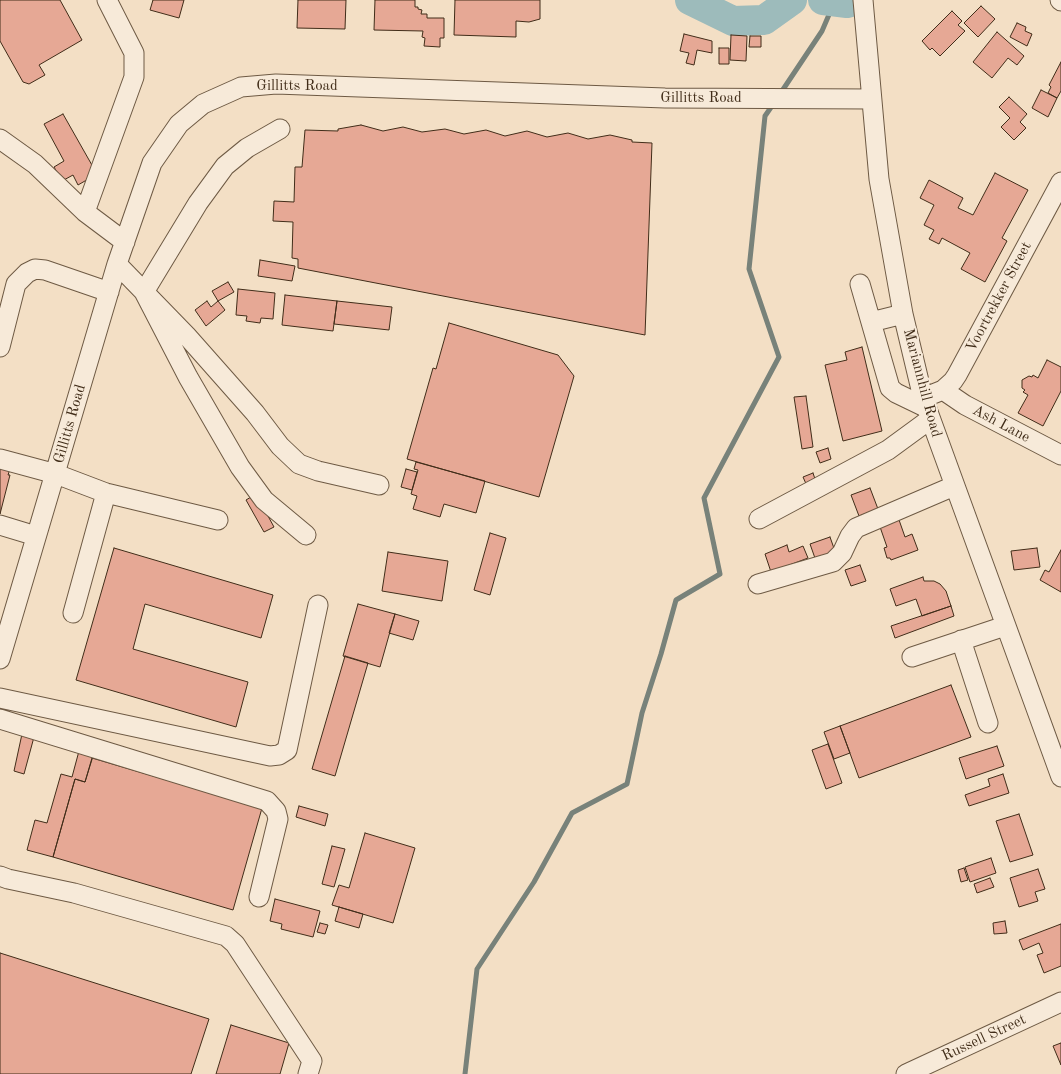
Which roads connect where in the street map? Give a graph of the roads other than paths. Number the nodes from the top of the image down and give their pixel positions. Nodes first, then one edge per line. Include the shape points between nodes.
1 (106, 0) edge
2 (863, 0) edge
3 (871, 99) junction
4 (280, 128) dead end
5 (0, 139) edge
6 (1061, 182) edge
7 (86, 212) junction
8 (125, 242) junction
9 (117, 264) junction
10 (860, 284) dead end
11 (109, 292) junction
12 (144, 292) junction
13 (903, 314) junction
14 (871, 322) junction
15 (0, 347) edge
16 (942, 390) junction
17 (926, 408) junction
18 (1061, 455) edge
19 (0, 459) edge
20 (56, 474) junction
21 (379, 485) dead end
22 (954, 486) junction
23 (106, 492) junction
24 (759, 519) dead end
25 (218, 520) dead end
26 (0, 525) edge
27 (306, 535) dead end
28 (36, 536) junction
29 (758, 584) dead end
30 (318, 605) dead end
31 (73, 612) dead end
32 (1005, 626) junction
33 (961, 640) junction
34 (912, 657) dead end
35 (0, 659) edge
36 (0, 698) edge
37 (0, 719) edge
38 (988, 723) dead end
39 (1061, 777) edge
40 (0, 876) edge
41 (259, 898) dead end
42 (1061, 1002) edge
43 (308, 1074) edge
44 (906, 1074) edge

1 - 7 street via 134,53 134,77
2 - 3 street, Mariannhill Road
3 - 8 street, Gillitts Road via 665,98 276,84 241,87 203,104 179,124 152,163
3 - 13 street, Mariannhill Road via 879,179
4 - 12 street via 225,166 198,203
5 - 7 street via 35,164
6 - 16 street, Voortrekker Street via 957,375
7 - 8 street
8 - 9 street, Gillitts Road
9 - 11 street, Gillitts Road
9 - 12 street
10 - 14 street
11 - 15 street via 46,270 36,269 27,273 16,284
11 - 20 street, Gillitts Road
12 - 21 street via 299,464 318,472
12 - 27 street via 240,467 264,500
13 - 14 street
13 - 17 street, Mariannhill Road
14 - 17 street via 890,388
16 - 17 street, Voortrekker Street
16 - 18 street, Ash Lane
17 - 22 street, Mariannhill Road
17 - 24 street, Voortrekker Street via 888,450
19 - 20 street
20 - 23 street
20 - 28 street, Gillitts Road
22 - 29 street via 856,528 842,554 833,562
22 - 32 street, Mariannhill Road
23 - 25 street
23 - 31 street
26 - 28 street
28 - 35 street, Gillitts Road
30 - 36 street via 287,750 279,755 270,756
32 - 33 street
32 - 39 street, Mariannhill Road
33 - 34 street
33 - 38 street
37 - 41 street via 266,801 276,811 278,819
40 - 43 street via 74,893 226,936 235,944 312,1061
42 - 44 street, Russell Street

